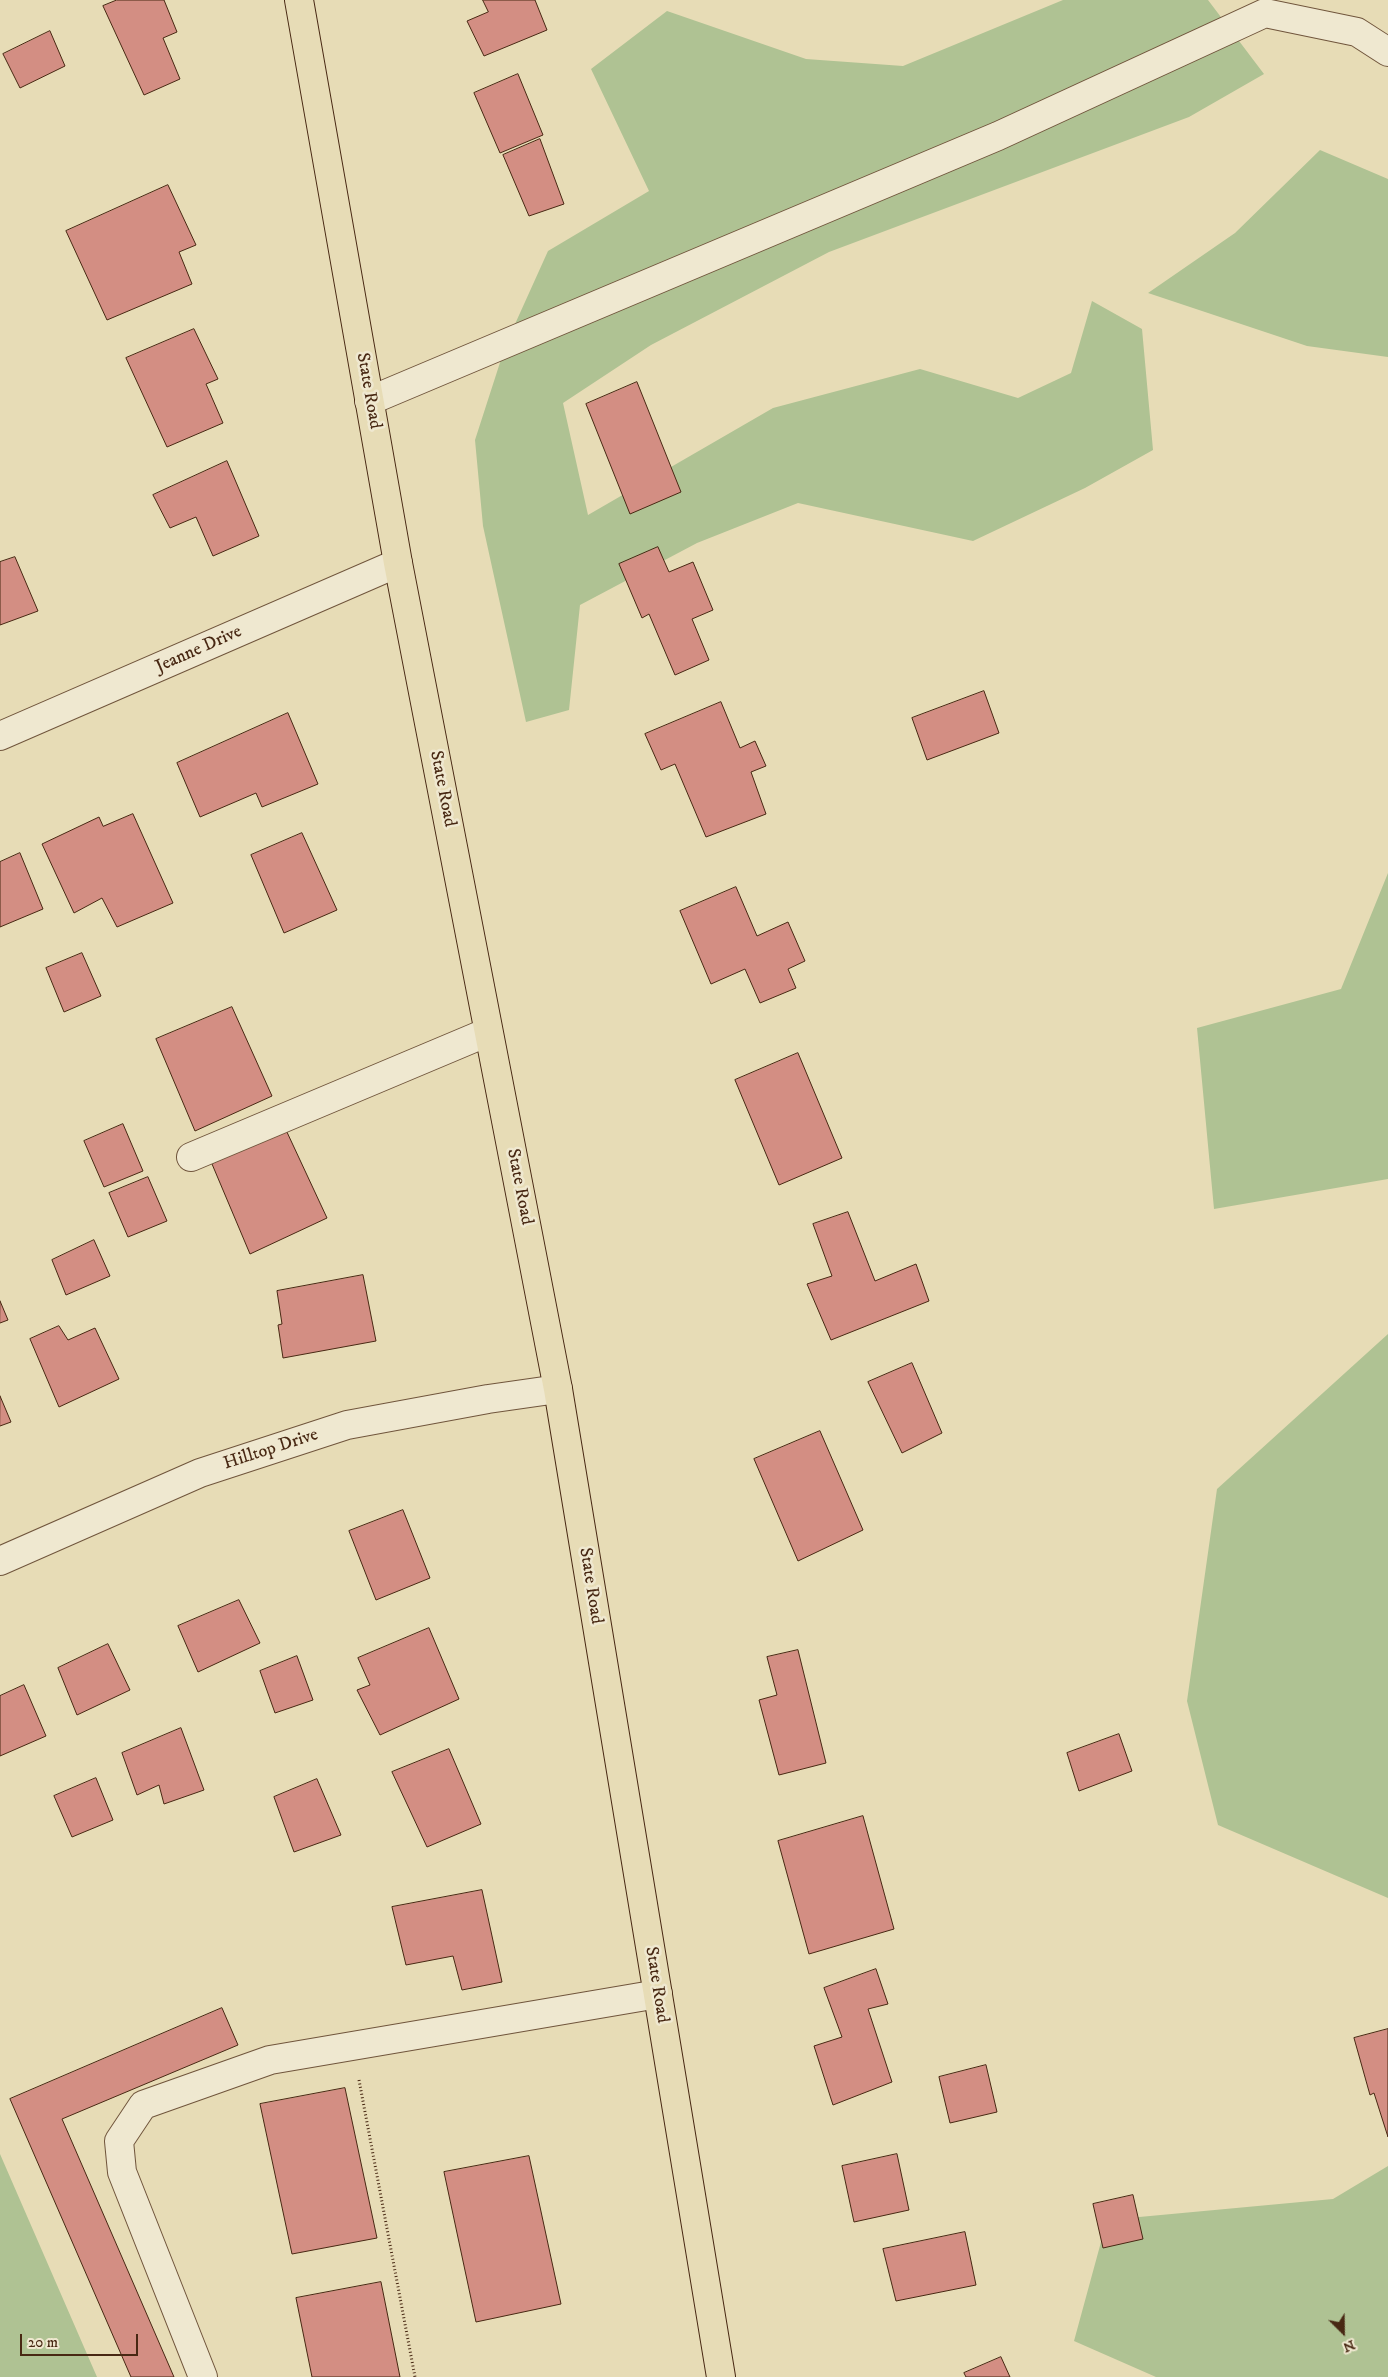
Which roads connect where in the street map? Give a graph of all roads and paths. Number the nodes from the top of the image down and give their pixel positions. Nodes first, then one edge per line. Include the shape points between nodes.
1 (299, 0) edge
2 (1388, 52) edge
3 (369, 401) junction
4 (398, 563) junction
5 (0, 736) edge
6 (488, 1032) junction
7 (191, 1157) dead end
8 (558, 1389) junction
9 (0, 1561) edge
10 (658, 1994) junction
11 (352, 2045) junction
12 (204, 2377) edge
13 (415, 2377) edge
14 (721, 2377) edge

1 - 3 main road, State Road
2 - 3 street via 1357,32 1265,12 998,136
3 - 4 main road, State Road
4 - 5 street, Jeanne Drive
4 - 6 main road, State Road
6 - 7 street
6 - 8 main road, State Road
8 - 9 street, Hilltop Drive via 347,1425 200,1473
8 - 10 main road, State Road
10 - 11 street
10 - 14 main road, State Road
11 - 12 street via 270,2060 143,2105 119,2141 122,2172
11 - 13 path

